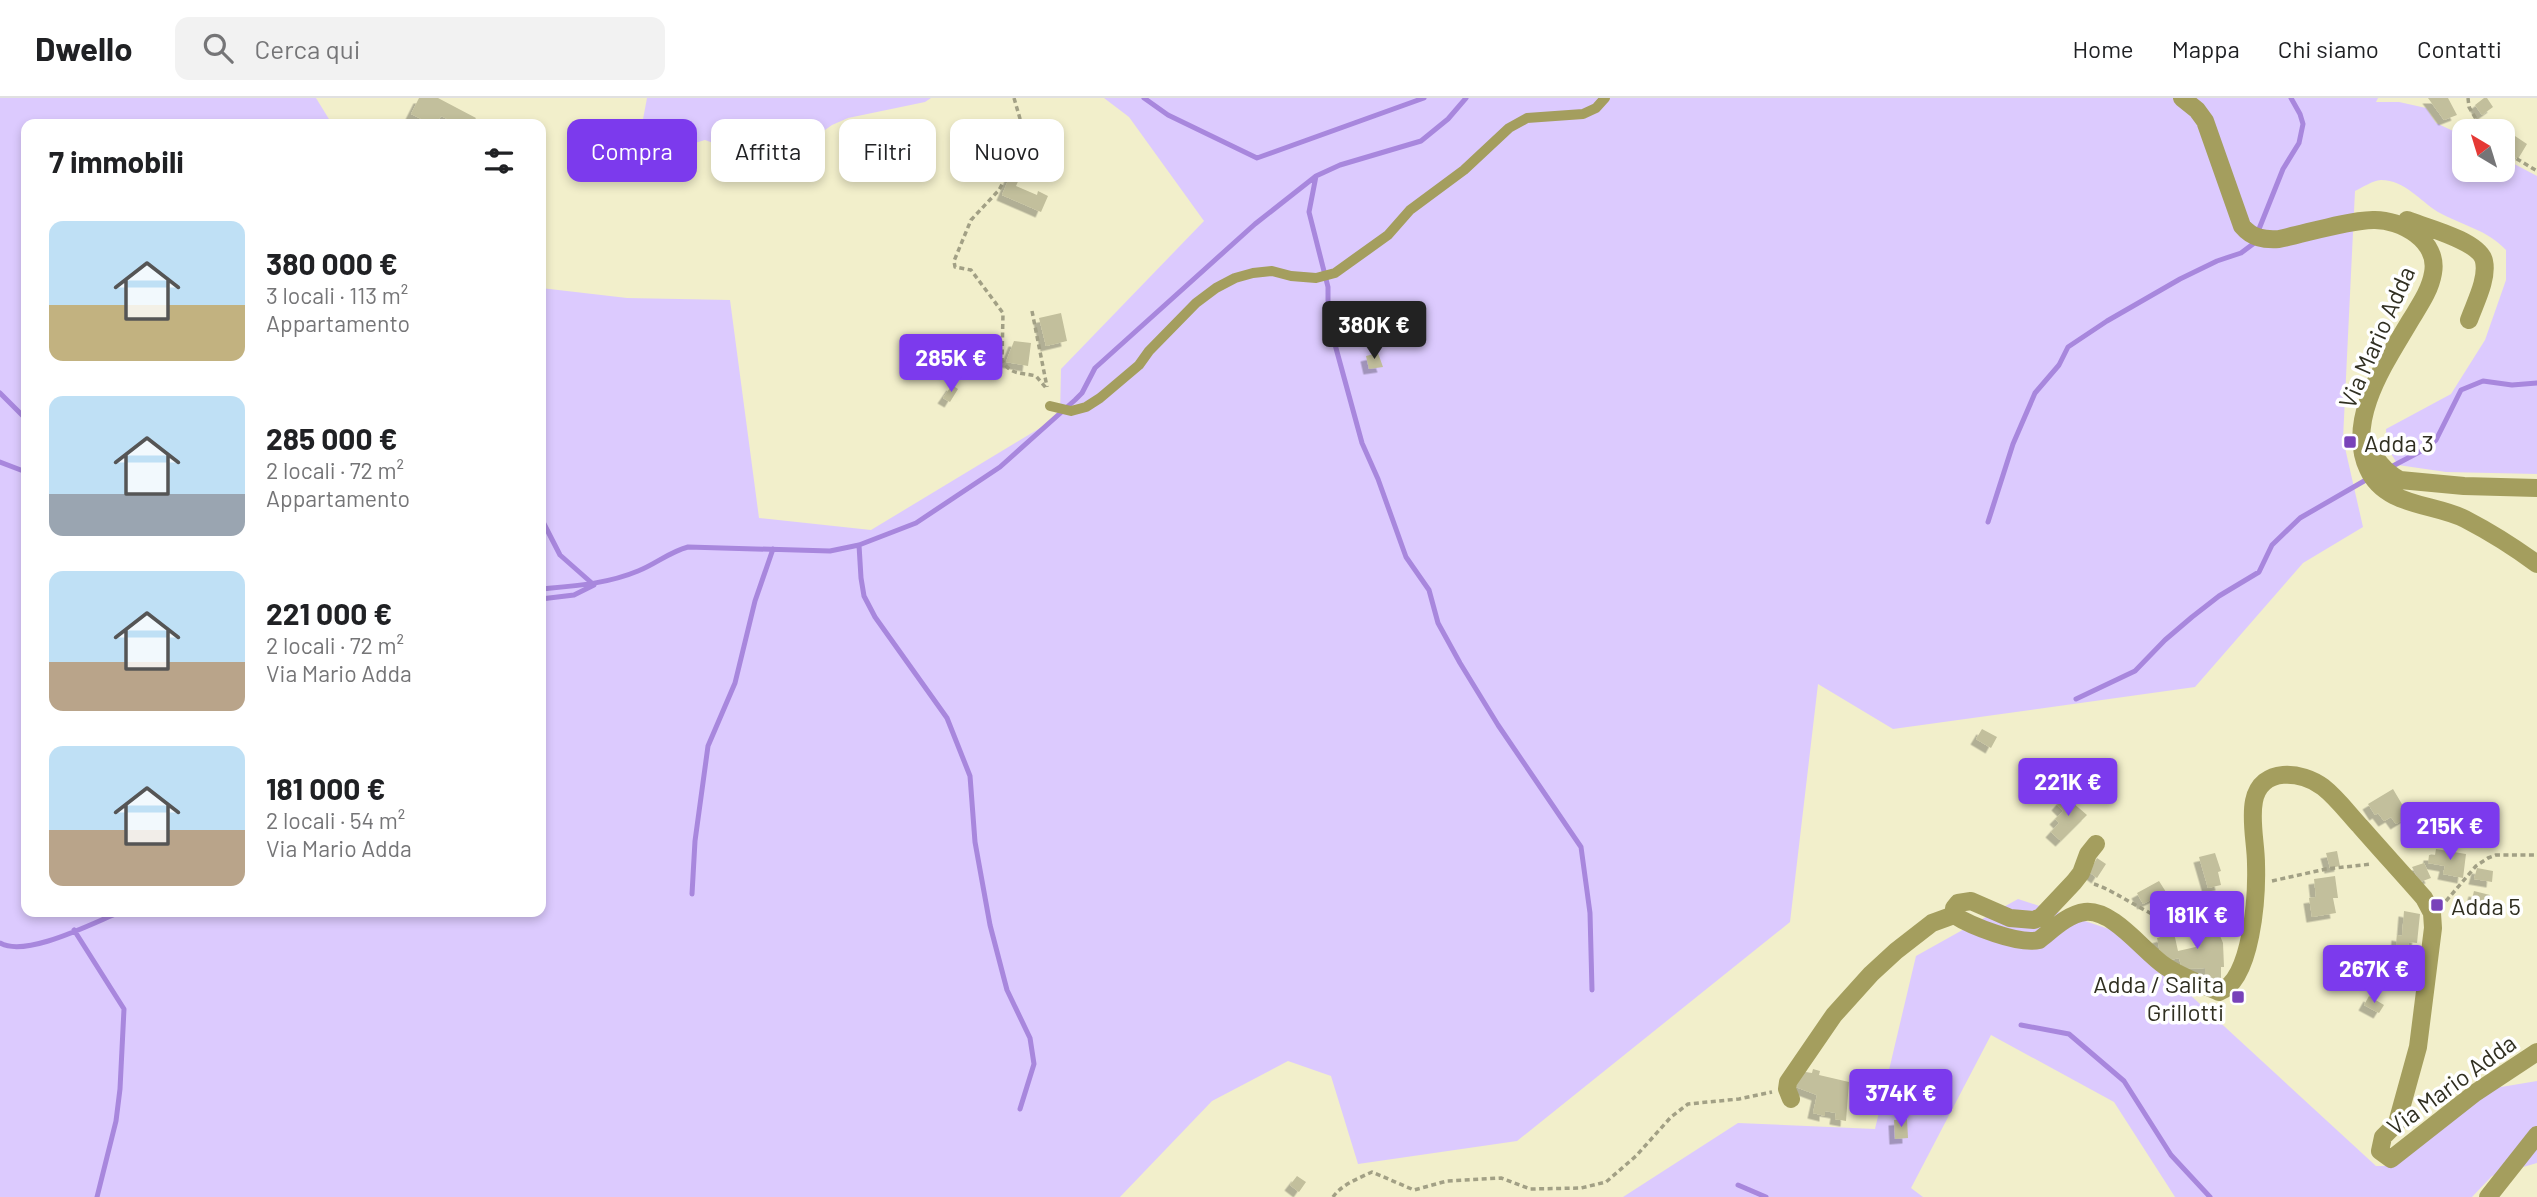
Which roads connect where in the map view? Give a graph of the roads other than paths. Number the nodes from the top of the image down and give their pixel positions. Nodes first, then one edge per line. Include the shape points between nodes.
1 (1605, 98) edge
2 (2182, 98) edge
3 (2388, 222) junction
4 (2469, 320) dead end
5 (1050, 406) road end
6 (2361, 434) junction
7 (2537, 488) edge
8 (2537, 564) edge
9 (2096, 844) dead end
10 (1954, 915) junction
11 (2537, 1052) edge
12 (1789, 1094) road end
13 (2537, 1135) edge
14 (2488, 1197) edge

1 - 5 lane via 1583,114 1527,118 1509,128 1464,170 1410,210 1388,235 1335,273 1316,278 1253,273 1216,288 1195,303 1139,365 1100,398 1071,411
2 - 3 street, Via Mario Adda via 2205,121 2248,233 2267,240 2366,220
3 - 4 street via 2398,216 2478,250 2484,261 2482,284
3 - 6 street, Via Mario Adda via 2423,239 2434,270 2428,292 2388,358
6 - 7 street via 2380,465 2400,480
6 - 8 street, Via Mario Adda via 2368,470 2388,492 2461,517
9 - 10 street via 2081,873 2040,917 2010,918 1971,901 1958,903
10 - 11 street, Via Mario Adda via 2032,942 2074,915 2099,914 2171,970 2219,992 2241,971 2251,928 2255,795 2274,776 2292,773 2329,792 2424,898 2432,913 2418,1047 2397,1123 2383,1137 2381,1151 2391,1159 2475,1093
10 - 12 street via 1932,923 1871,974 1791,1076
13 - 14 street

